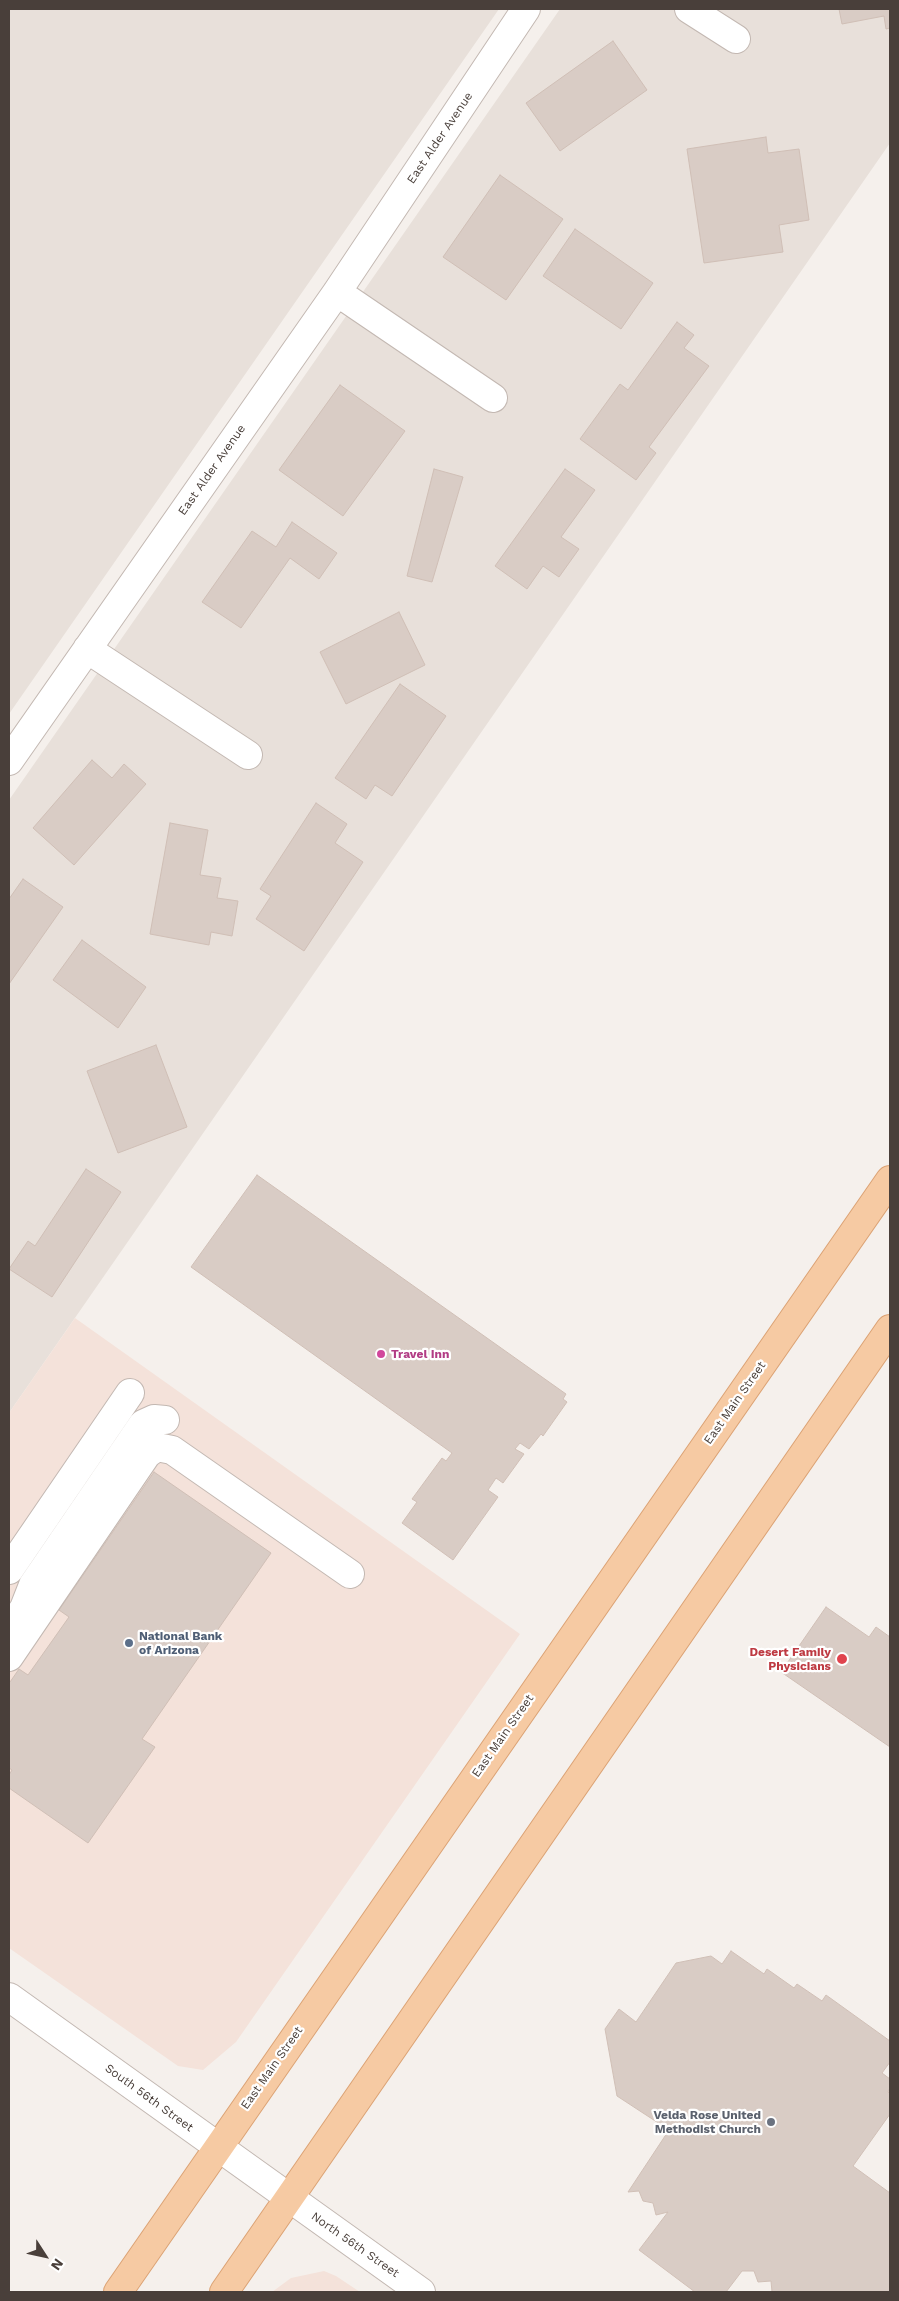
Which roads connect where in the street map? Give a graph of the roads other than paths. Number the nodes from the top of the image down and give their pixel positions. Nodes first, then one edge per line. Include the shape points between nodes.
1 (526, 9) edge
2 (689, 9) edge
3 (736, 39) dead end
4 (337, 292) junction
5 (493, 398) dead end
6 (87, 649) junction
7 (248, 755) dead end
8 (9, 761) edge
9 (890, 1180) edge
10 (890, 1328) edge
11 (130, 1393) dead end
12 (165, 1420) dead end
13 (9, 1570) edge
14 (350, 1574) dead end
15 (33, 1585) junction
16 (9, 1600) edge
17 (9, 1630) edge
18 (9, 1657) edge
19 (9, 1997) edge
20 (217, 2147) junction
21 (288, 2199) junction
22 (414, 2290) edge
23 (118, 2292) edge
24 (224, 2292) edge

1 - 4 street, East Alder Avenue
2 - 3 street
4 - 5 street
4 - 6 street, East Alder Avenue
6 - 7 street
6 - 8 street, East Alder Avenue
9 - 20 main road, East Main Street
10 - 21 main road
11 - 13 street
12 - 15 street via 154,1419 143,1424
14 - 18 street via 172,1450 157,1447 147,1454
15 - 16 street
15 - 17 street via 24,1608
19 - 20 street, South 56th Street
20 - 21 street, South 56th Street
20 - 23 main road, East Main Street
21 - 22 street, North 56th Street
21 - 24 main road

